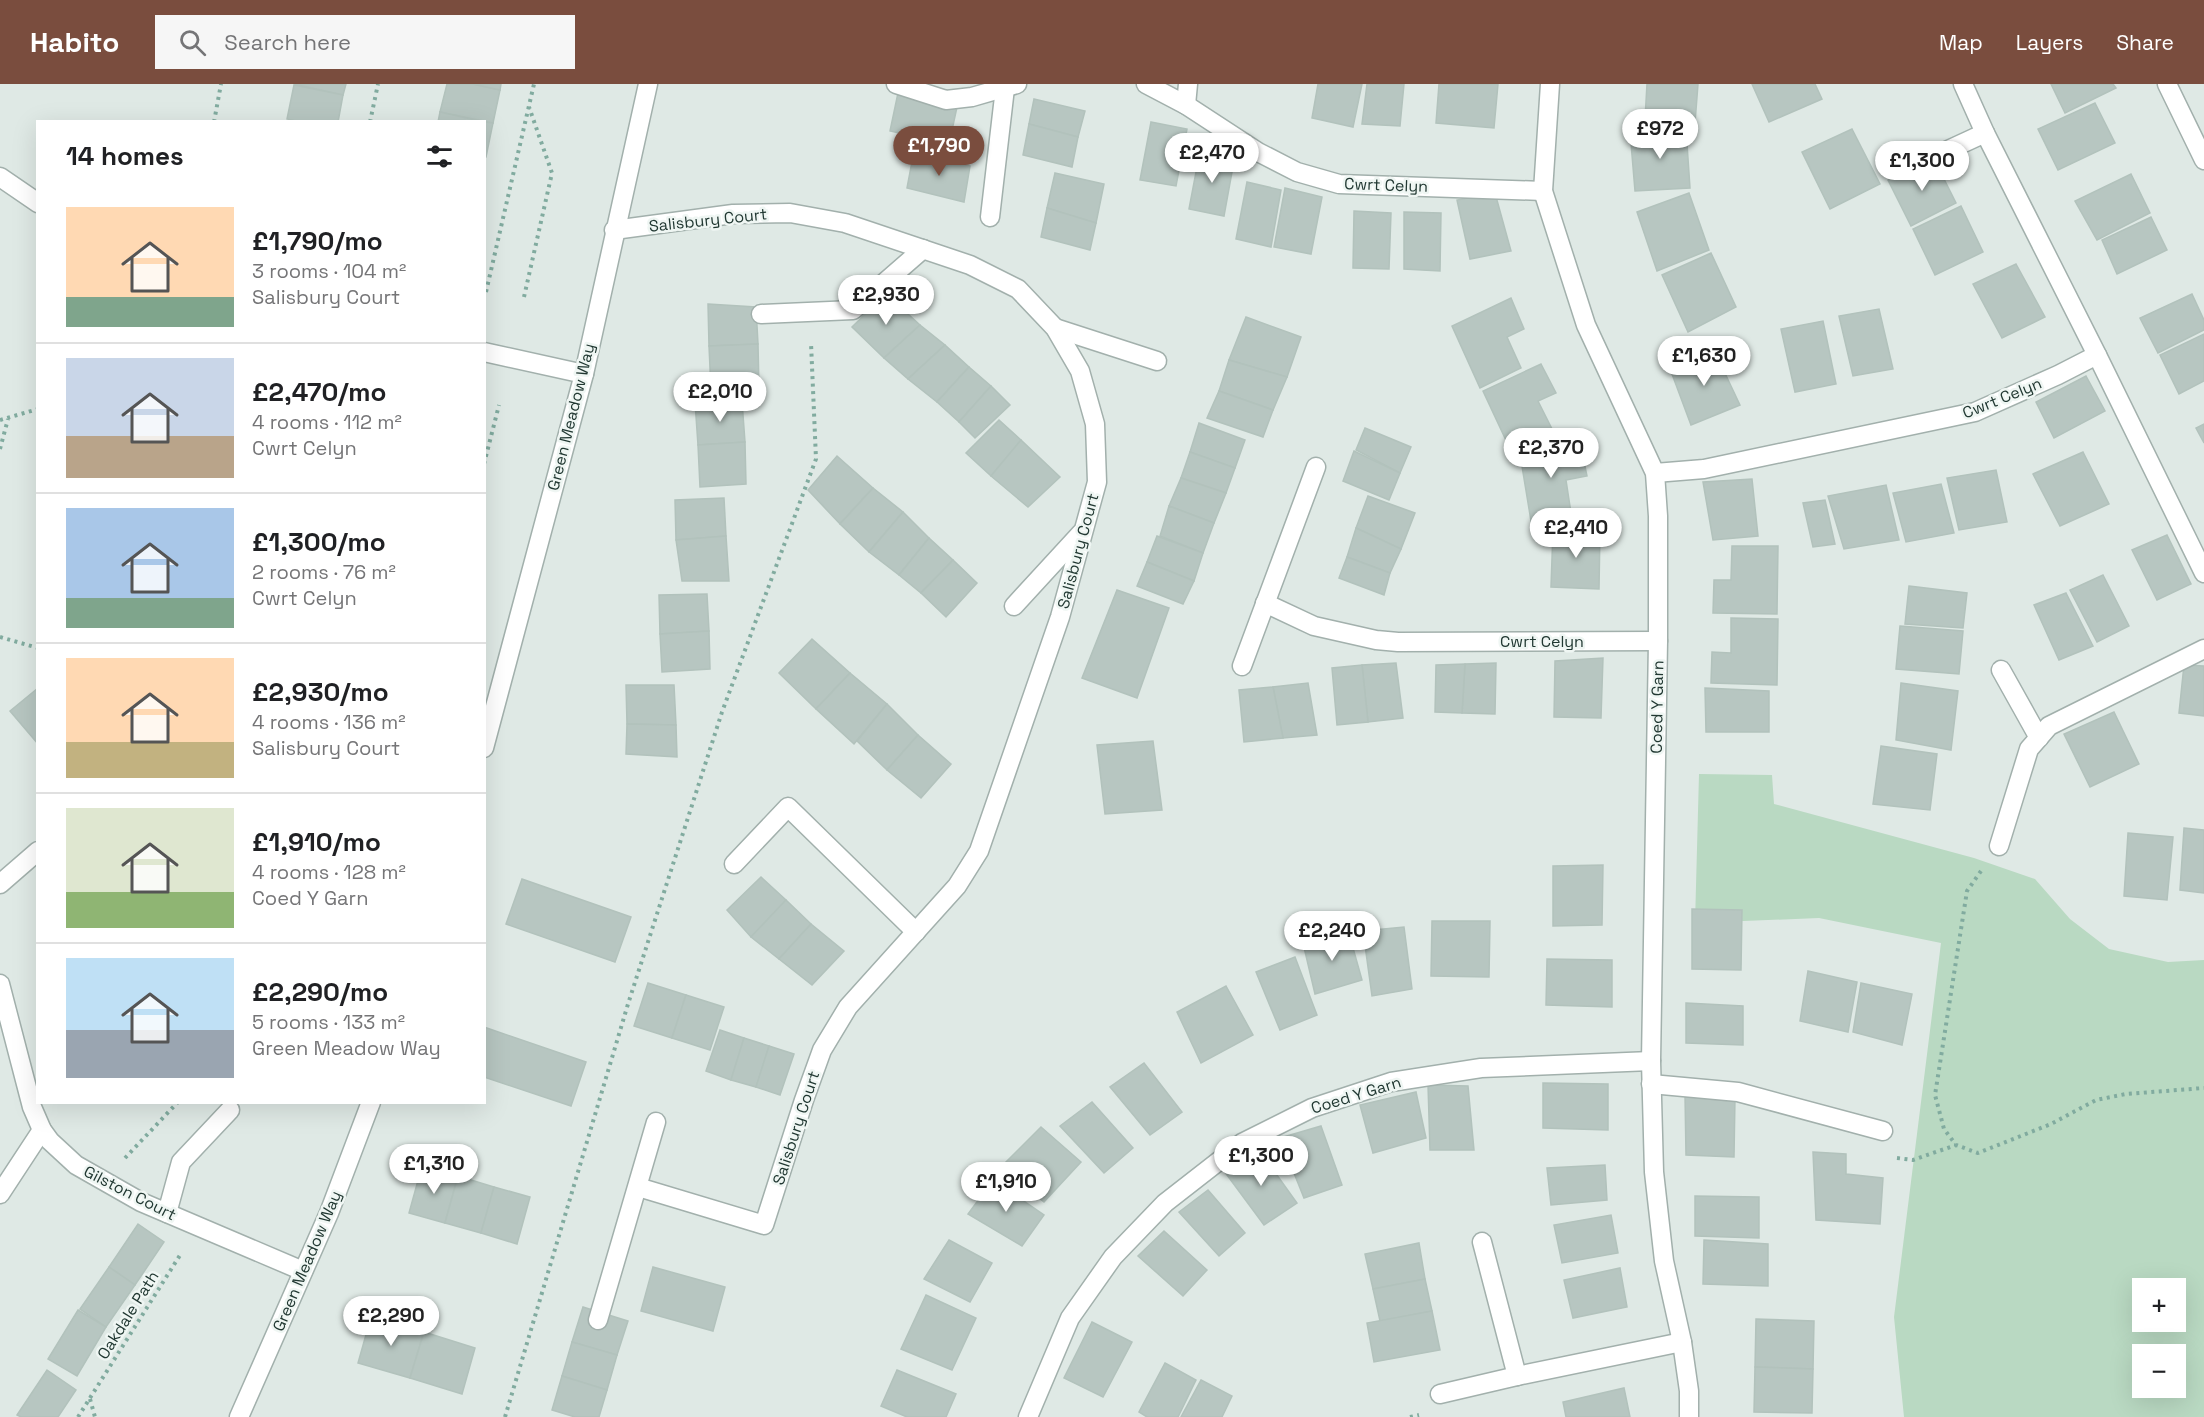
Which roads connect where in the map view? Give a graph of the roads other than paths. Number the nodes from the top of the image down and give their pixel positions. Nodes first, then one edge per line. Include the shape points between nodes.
1 (648, 84) edge
2 (896, 84) edge
3 (1146, 84) edge
4 (1188, 84) edge
5 (1550, 84) edge
6 (1963, 84) edge
7 (2167, 84) edge
8 (1011, 86) edge
9 (1186, 105) junction
10 (1985, 133) junction
11 (2204, 160) edge
12 (1920, 163) dead end
13 (0, 177) edge
14 (1543, 191) junction
15 (36, 202) edge
16 (990, 217) dead end
17 (614, 230) junction
18 (923, 249) junction
19 (760, 314) dead end
20 (1055, 328) junction
21 (486, 352) edge
22 (2097, 355) junction
23 (1157, 361) dead end
24 (584, 374) junction
25 (1316, 467) dead end
26 (1655, 473) junction
27 (1084, 530) junction
28 (2204, 573) edge
29 (1265, 603) junction
30 (1014, 606) dead end
31 (1658, 641) junction
32 (2204, 649) edge
33 (1242, 666) dead end
34 (2001, 670) dead end
35 (2038, 738) junction
36 (486, 741) edge
37 (1999, 846) road end
38 (36, 853) edge
39 (734, 864) dead end
40 (0, 884) edge
41 (916, 932) junction
42 (0, 984) edge
43 (1651, 1061) junction
44 (1651, 1084) junction
45 (370, 1104) edge
46 (230, 1110) dead end
47 (656, 1122) dead end
48 (42, 1130) junction
49 (1883, 1131) road end
50 (638, 1187) junction
51 (0, 1194) edge
52 (167, 1213) junction
53 (1482, 1242) dead end
54 (303, 1272) junction
55 (598, 1320) dead end
56 (1682, 1342) junction
57 (1517, 1376) junction
58 (1440, 1394) dead end
59 (239, 1417) edge
60 (1028, 1417) edge
61 (1689, 1417) edge

1 - 17 street, Green Meadow Way
2 - 8 street via 946,100 972,98
3 - 9 street, Cwrt Celyn
4 - 9 street
5 - 14 street
6 - 10 street
7 - 11 street
8 - 16 street
9 - 14 street, Cwrt Celyn via 1258,152 1297,172 1339,184
10 - 12 street
10 - 22 street
13 - 15 street
14 - 26 street via 1586,325
17 - 18 street, Salisbury Court via 733,214 790,213 845,223
17 - 24 street, Green Meadow Way
18 - 19 street via 853,310
18 - 20 street, Salisbury Court via 970,265 1018,289
20 - 23 street
20 - 27 street, Salisbury Court via 1080,371 1095,424 1097,482
21 - 24 street
22 - 26 street, Cwrt Celyn via 1975,412 1704,469
22 - 28 street
24 - 36 street, Green Meadow Way
25 - 29 street
26 - 31 street
27 - 30 street
27 - 41 street, Salisbury Court via 1060,617 979,851 957,886
29 - 31 street, Cwrt Celyn via 1314,626 1376,640
29 - 33 street
31 - 43 street, Coed Y Garn
32 - 35 street via 2049,726
34 - 35 street
35 - 37 street via 2029,749
38 - 40 street
39 - 41 street via 788,807
41 - 50 street, Salisbury Court via 848,1007 822,1050 764,1225
42 - 48 street, Gilston Court via 32,1107
43 - 44 street, Coed Y Garn
43 - 60 street, Coed Y Garn via 1481,1068 1402,1080 1312,1108 1242,1143 1165,1203 1113,1257 1070,1318
44 - 49 street via 1738,1092
44 - 56 street, Coed Y Garn via 1660,1228
45 - 54 street, Green Meadow Way
46 - 52 street via 181,1162
47 - 50 street
48 - 51 street
48 - 52 street, Gilston Court via 76,1165
50 - 55 street
52 - 54 street, Gilston Court
53 - 57 street
54 - 59 street, Green Meadow Way
56 - 57 street
56 - 61 street, Coed Y Garn
57 - 58 street

